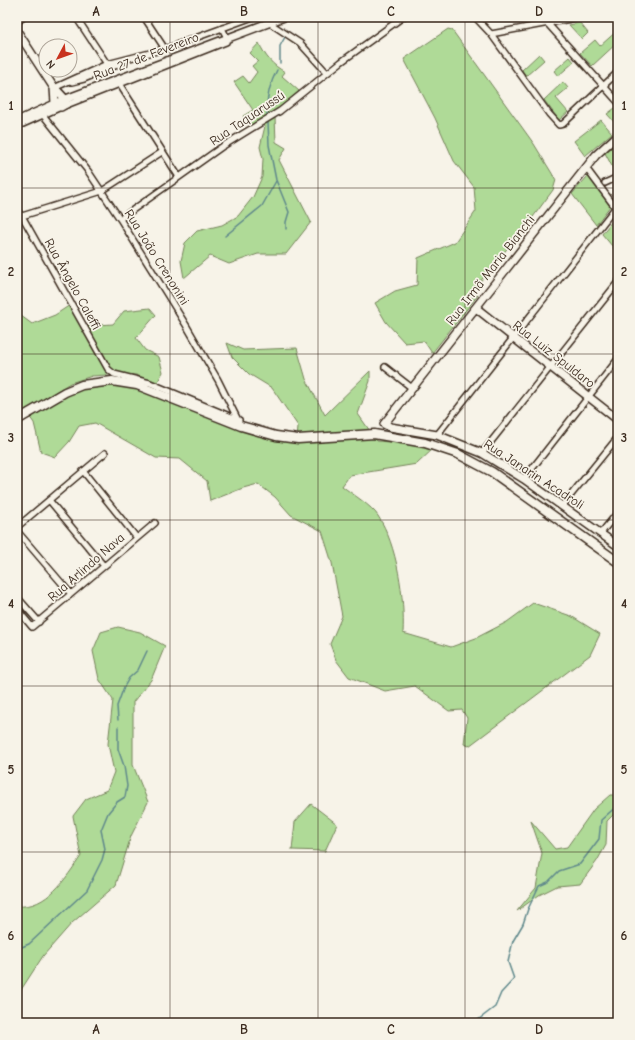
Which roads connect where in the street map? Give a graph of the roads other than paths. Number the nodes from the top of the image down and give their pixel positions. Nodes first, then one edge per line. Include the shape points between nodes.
1 (24, 17) edge
2 (76, 17) edge
3 (144, 17) edge
4 (253, 17) edge
5 (284, 17) edge
6 (403, 17) edge
7 (475, 17) edge
8 (581, 17) edge
9 (17, 22) edge
10 (268, 22) junction
11 (547, 23) junction
12 (256, 27) junction
13 (222, 28) junction
14 (17, 31) edge
15 (491, 34) junction
16 (227, 38) junction
17 (165, 49) junction
18 (134, 58) junction
19 (106, 64) junction
20 (618, 72) edge
21 (327, 73) junction
22 (69, 82) junction
23 (120, 85) junction
24 (603, 86) junction
25 (54, 88) junction
26 (60, 102) junction
27 (618, 102) edge
28 (43, 115) junction
29 (17, 121) edge
30 (17, 125) edge
31 (618, 135) edge
32 (162, 152) junction
33 (586, 168) junction
34 (179, 177) junction
35 (618, 177) edge
36 (605, 183) dead end
37 (102, 191) junction
38 (617, 209) edge
39 (17, 211) edge
40 (19, 218) edge
41 (120, 219) junction
42 (618, 282) edge
43 (476, 308) junction
44 (513, 337) junction
45 (618, 359) edge
46 (385, 367) dead end
47 (551, 367) junction
48 (412, 388) junction
49 (589, 397) junction
50 (17, 420) edge
51 (618, 420) edge
52 (240, 423) junction
53 (384, 424) joint
54 (437, 435) junction
55 (618, 437) edge
56 (105, 453) dead end
57 (482, 453) junction
58 (82, 471) junction
59 (524, 479) junction
60 (49, 500) junction
61 (562, 506) junction
62 (618, 512) edge
63 (155, 523) dead end
64 (17, 527) edge
65 (17, 532) edge
66 (601, 533) junction
67 (137, 538) junction
68 (618, 546) edge
69 (618, 562) edge
70 (104, 566) junction
71 (71, 594) junction
72 (17, 597) edge
73 (17, 609) edge
74 (39, 622) junction

1 - 9 street
2 - 19 street
3 - 17 street
4 - 13 street
5 - 10 street, Rua 27 de Fevereiro
6 - 21 street, Rua Taquarussú
7 - 15 street
8 - 11 street
10 - 12 street, Rua 27 de Fevereiro
10 - 21 street via 300,43
11 - 15 street
11 - 24 street
12 - 16 street, Rua 27 de Fevereiro
12 - 23 street via 257,29
13 - 16 street
13 - 17 street
14 - 25 street
15 - 24 street via 559,125
16 - 26 street, Rua 27 de Fevereiro
17 - 18 street
18 - 19 street
18 - 22 street via 84,79
19 - 22 street
20 - 24 street
21 - 34 street, Rua Taquarussú via 280,111
22 - 25 street
23 - 26 street
23 - 32 street
24 - 27 street
25 - 26 street
26 - 28 street
26 - 29 street, Rua 27 de Fevereiro
28 - 30 street
28 - 37 street, Rua João Crenonini
31 - 33 street, Rua Irmã Maria Bianchi
32 - 34 street
32 - 37 street
33 - 38 street
33 - 43 street, Rua Irmã Maria Bianchi
34 - 41 street, Rua Taquarussú
35 - 36 street
37 - 40 street
37 - 41 street, Rua João Crenonini
38 - 44 street
39 - 40 street, Rua Ângelo Caleffi
40 - 52 street, Rua Ângelo Caleffi via 108,369 114,374 150,383
41 - 52 street, Rua João Crenonini via 186,325
42 - 47 street
43 - 44 street, Rua Luiz Spuldaro
43 - 48 street, Rua Irmã Maria Bianchi
44 - 47 street, Rua Luiz Spuldaro
44 - 54 street
45 - 49 street
46 - 48 street
47 - 49 street, Rua Luiz Spuldaro
47 - 57 street
48 - 53 street, Rua Irmã Maria Bianchi
49 - 51 street, Rua Luiz Spuldaro
49 - 59 street
50 - 52 main road via 71,390 96,382 112,381 137,385
52 - 69 main road via 256,432 289,438 374,434 437,446 492,472
53 - 54 street, Rua Janarin Acadroli
54 - 57 street, Rua Janarin Acadroli
55 - 61 street
56 - 58 street
57 - 59 street, Rua Janarin Acadroli
58 - 60 street
58 - 67 street
59 - 61 street, Rua Janarin Acadroli
60 - 64 street
60 - 70 street
61 - 66 street, Rua Janarin Acadroli
62 - 66 street
63 - 67 street, Rua Arlindo Nava
65 - 71 street
66 - 68 street, Rua Janarin Acadroli
67 - 70 street, Rua Arlindo Nava
70 - 71 street, Rua Arlindo Nava
71 - 74 street, Rua Arlindo Nava
72 - 74 street
73 - 74 street, Rua Arlindo Nava via 32,627

